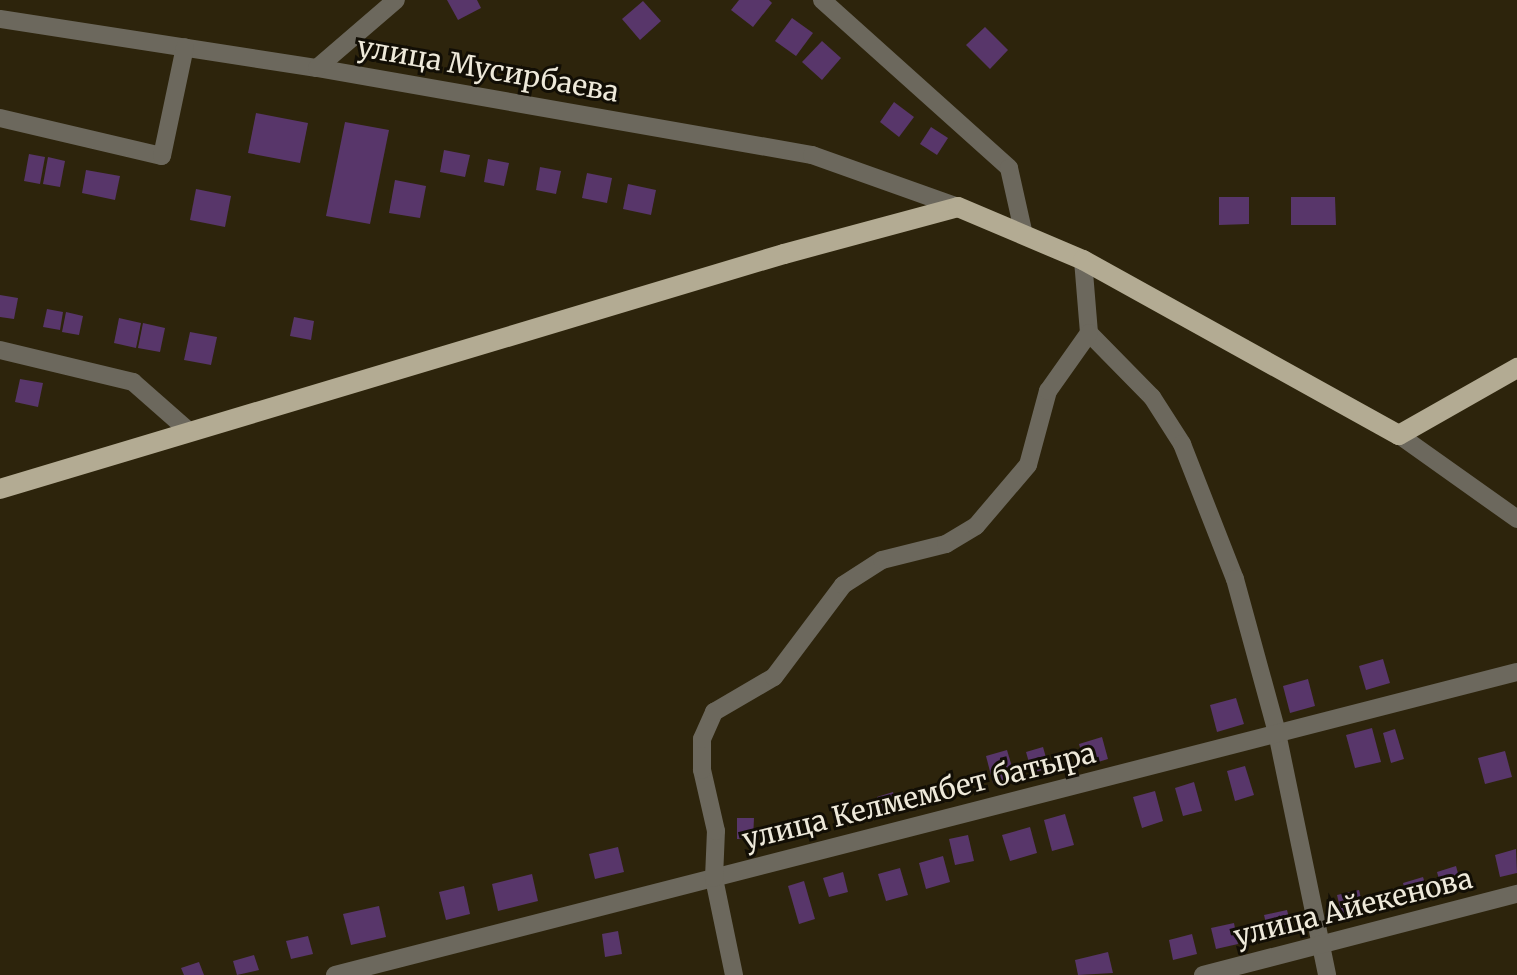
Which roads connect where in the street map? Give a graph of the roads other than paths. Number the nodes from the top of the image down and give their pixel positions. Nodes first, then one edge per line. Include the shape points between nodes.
1 (396, 0) edge
2 (822, 0) edge
3 (0, 19) edge
4 (185, 47) junction
5 (317, 68) junction
6 (0, 118) edge
7 (958, 207) junction
8 (1024, 235) junction
9 (1083, 260) junction
10 (1089, 333) junction
11 (0, 350) edge
12 (1517, 368) edge
13 (190, 432) junction
14 (1399, 435) junction
15 (0, 489) edge
16 (1517, 519) edge
17 (1517, 672) edge
18 (1277, 733) junction
19 (714, 878) junction
20 (1517, 894) edge
21 (1319, 944) junction
22 (335, 975) edge
23 (734, 975) edge
24 (1203, 975) edge
25 (1327, 975) edge

1 - 5 street
2 - 8 street via 1009,168
3 - 4 street, улица Мусирбаева
4 - 5 street, улица Мусирбаева
4 - 6 street via 162,156
5 - 7 street, улица Мусирбаева via 812,155
7 - 8 main road
7 - 13 main road
8 - 9 main road
9 - 10 street
9 - 14 main road
10 - 18 street via 1152,397 1182,444 1235,579
10 - 19 street via 1048,391 1028,465 976,526 946,544 882,560 843,585 774,677 714,712 702,739 702,770 716,831
11 - 13 street via 133,382
12 - 14 main road
13 - 15 main road
14 - 16 street
17 - 18 street, улица Келмембет батыра
18 - 19 street, улица Келмембет батыра
18 - 21 street
19 - 22 street, улица Келмембет батыра
19 - 23 street
20 - 21 street, улица Айекенова
21 - 24 street, улица Айекенова
21 - 25 street

